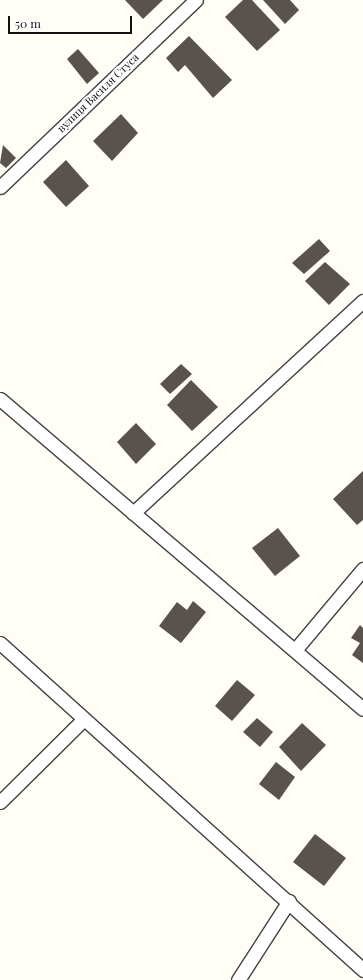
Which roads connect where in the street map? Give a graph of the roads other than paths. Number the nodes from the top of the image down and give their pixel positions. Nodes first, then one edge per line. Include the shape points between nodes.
1 (196, 0) edge
2 (0, 187) edge
3 (363, 301) edge
4 (0, 399) edge
5 (133, 513) junction
6 (363, 569) edge
7 (0, 643) edge
8 (296, 650) junction
9 (363, 709) edge
10 (82, 720) junction
11 (0, 802) edge
12 (289, 901) junction
13 (363, 970) edge
14 (238, 980) edge

1 - 2 street, вулиця Василя Стуса
3 - 5 street
4 - 5 street
5 - 8 street
6 - 8 street
7 - 10 street
8 - 9 street
10 - 11 street
10 - 12 street
12 - 13 street
12 - 14 street

